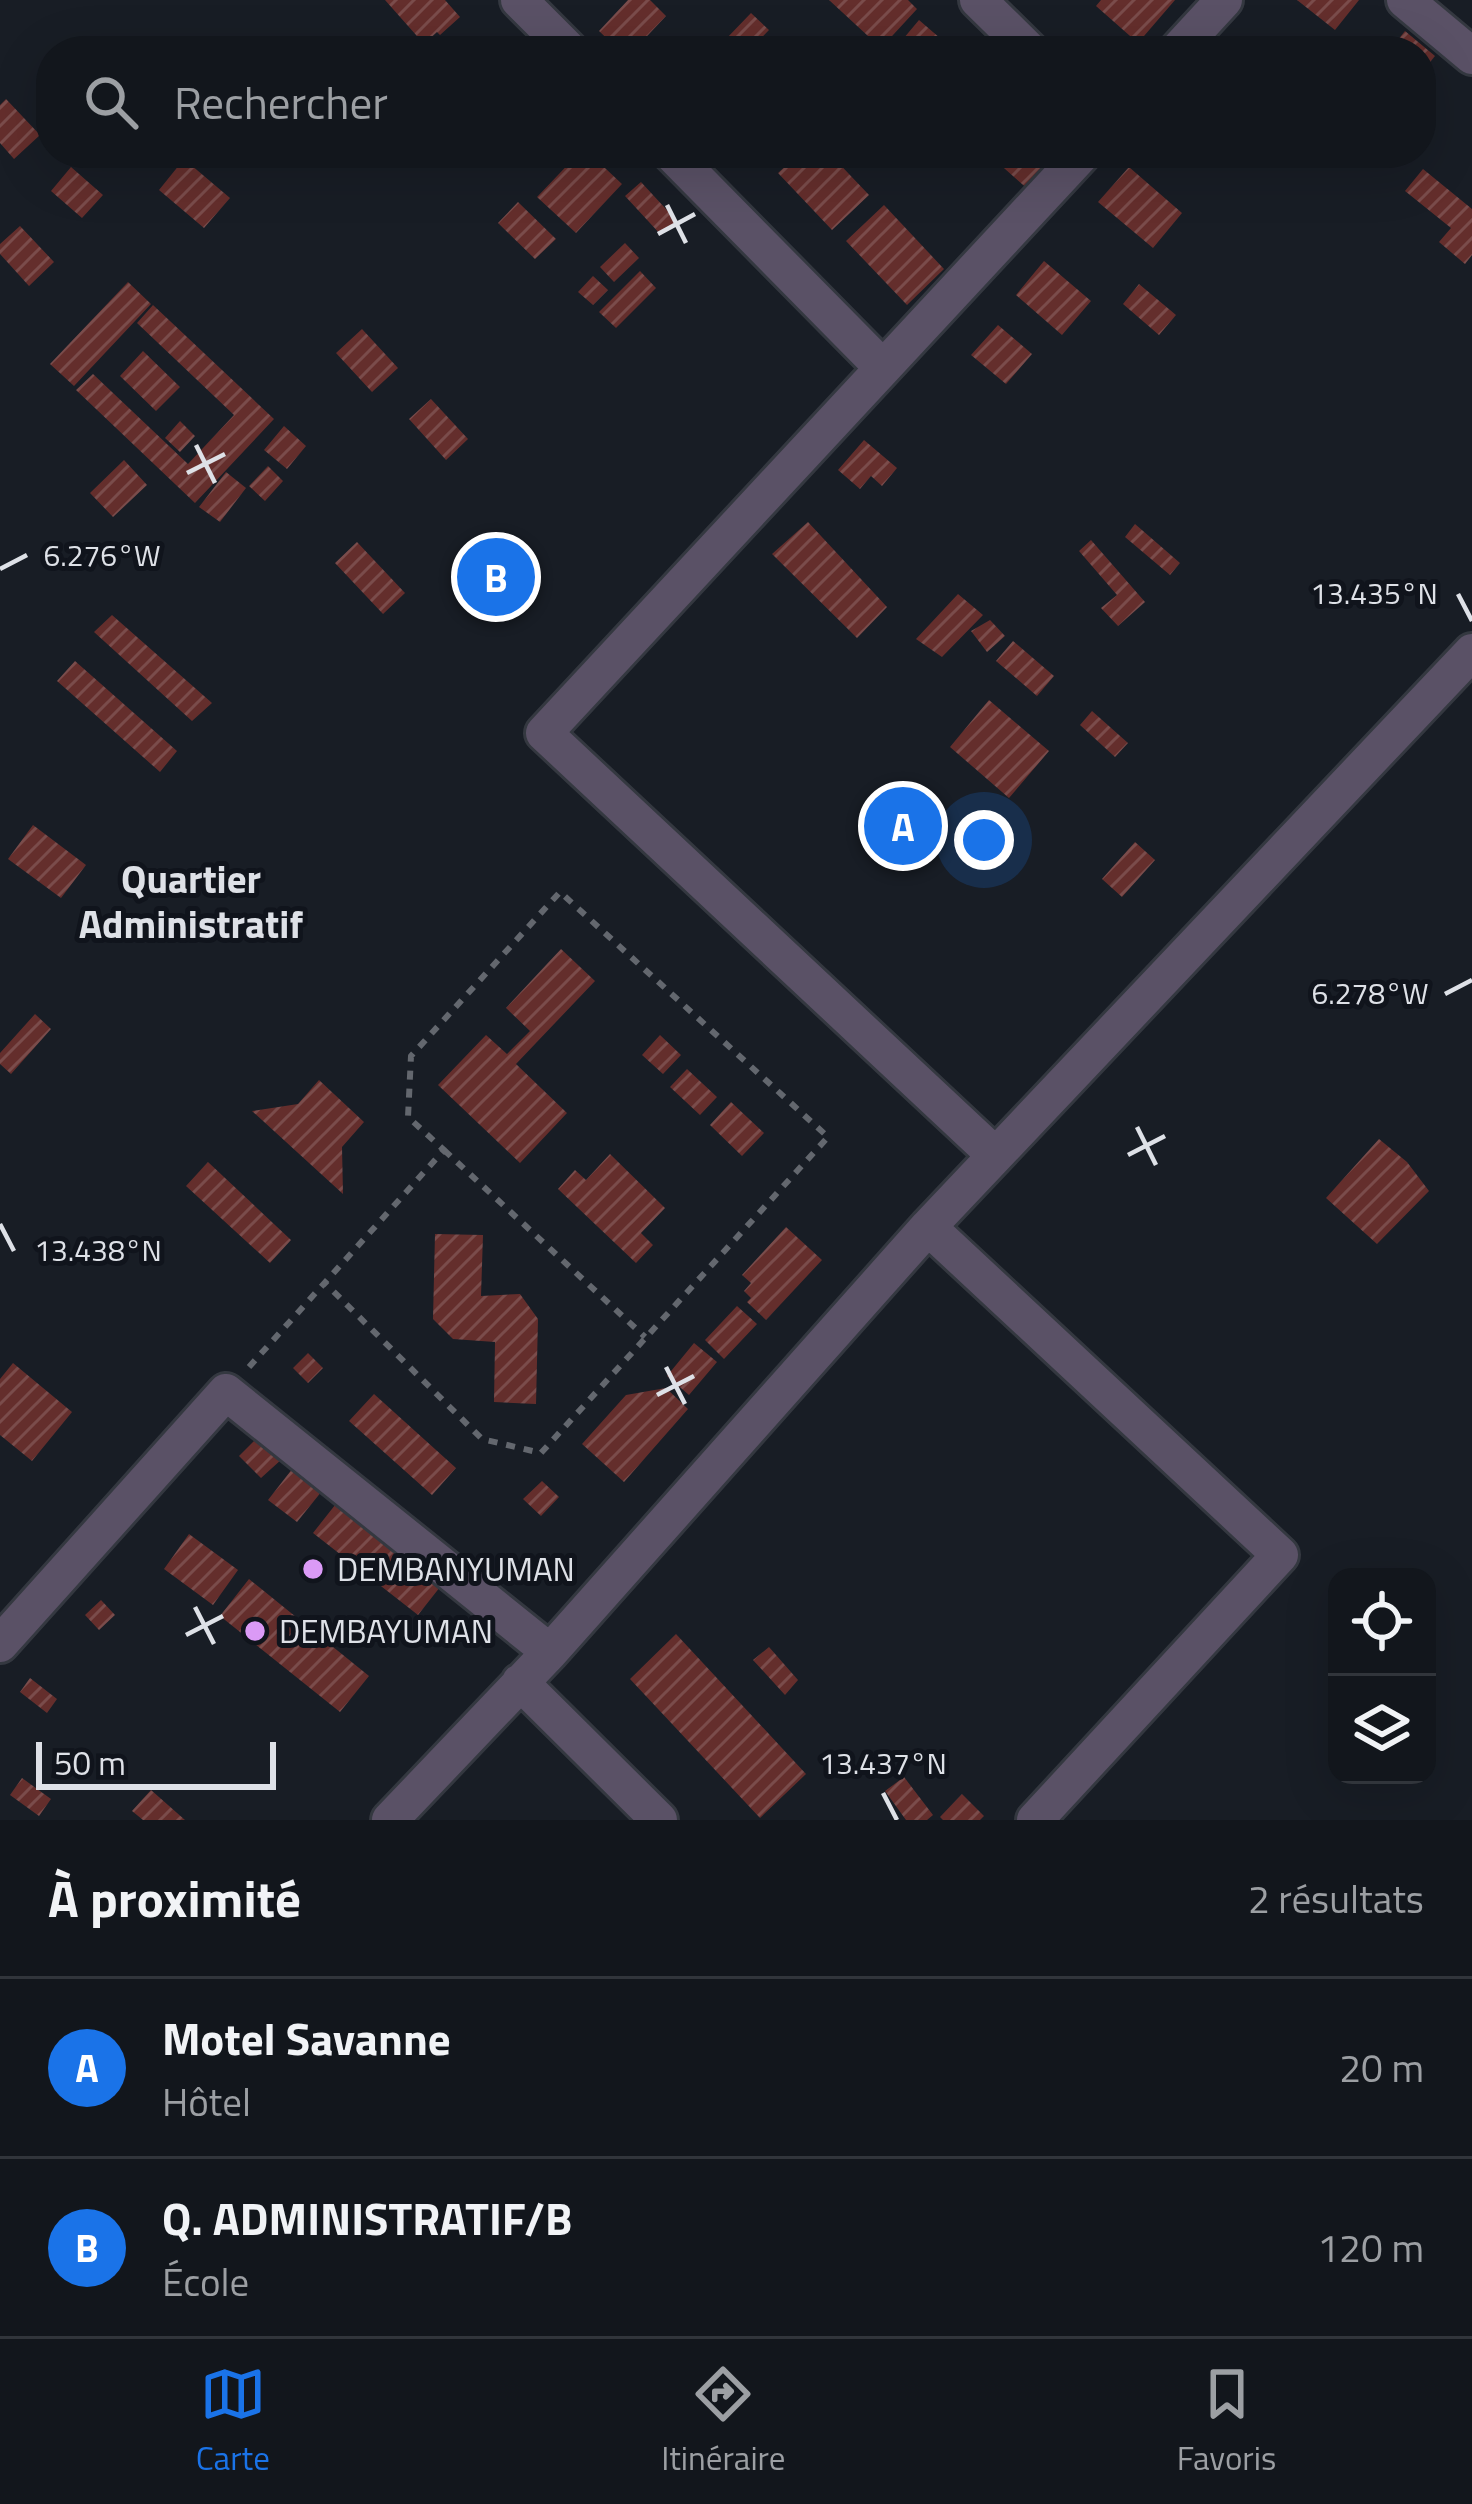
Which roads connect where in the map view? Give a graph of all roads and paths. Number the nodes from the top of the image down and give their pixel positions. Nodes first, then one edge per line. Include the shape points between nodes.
1 (520, 0) edge
2 (977, 0) edge
3 (1224, 0) edge
4 (1406, 0) edge
5 (555, 36) edge
6 (1014, 36) edge
7 (1191, 36) edge
8 (1472, 56) edge
9 (685, 168) edge
10 (1069, 168) edge
11 (883, 368) junction
12 (1472, 652) edge
13 (444, 1150) junction
14 (995, 1155) junction
15 (928, 1226) junction
16 (324, 1282) junction
17 (646, 1337) junction
18 (226, 1392) junction
19 (0, 1643) edge
20 (550, 1652) junction
21 (520, 1682) junction
22 (390, 1820) edge
23 (658, 1820) edge
24 (1036, 1820) edge

1 - 5 street
2 - 6 street
3 - 7 street
4 - 8 street
9 - 11 street
10 - 11 street
11 - 14 street via 544,733
12 - 14 street
13 - 16 path
13 - 17 path
13 - 17 path via 408,1117 411,1056 560,892 828,1137
14 - 15 street
15 - 20 street
15 - 24 street via 1280,1555
16 - 17 path via 482,1439 541,1453
16 - 18 path
18 - 19 street
18 - 20 street
20 - 21 street
21 - 22 street
21 - 23 street

